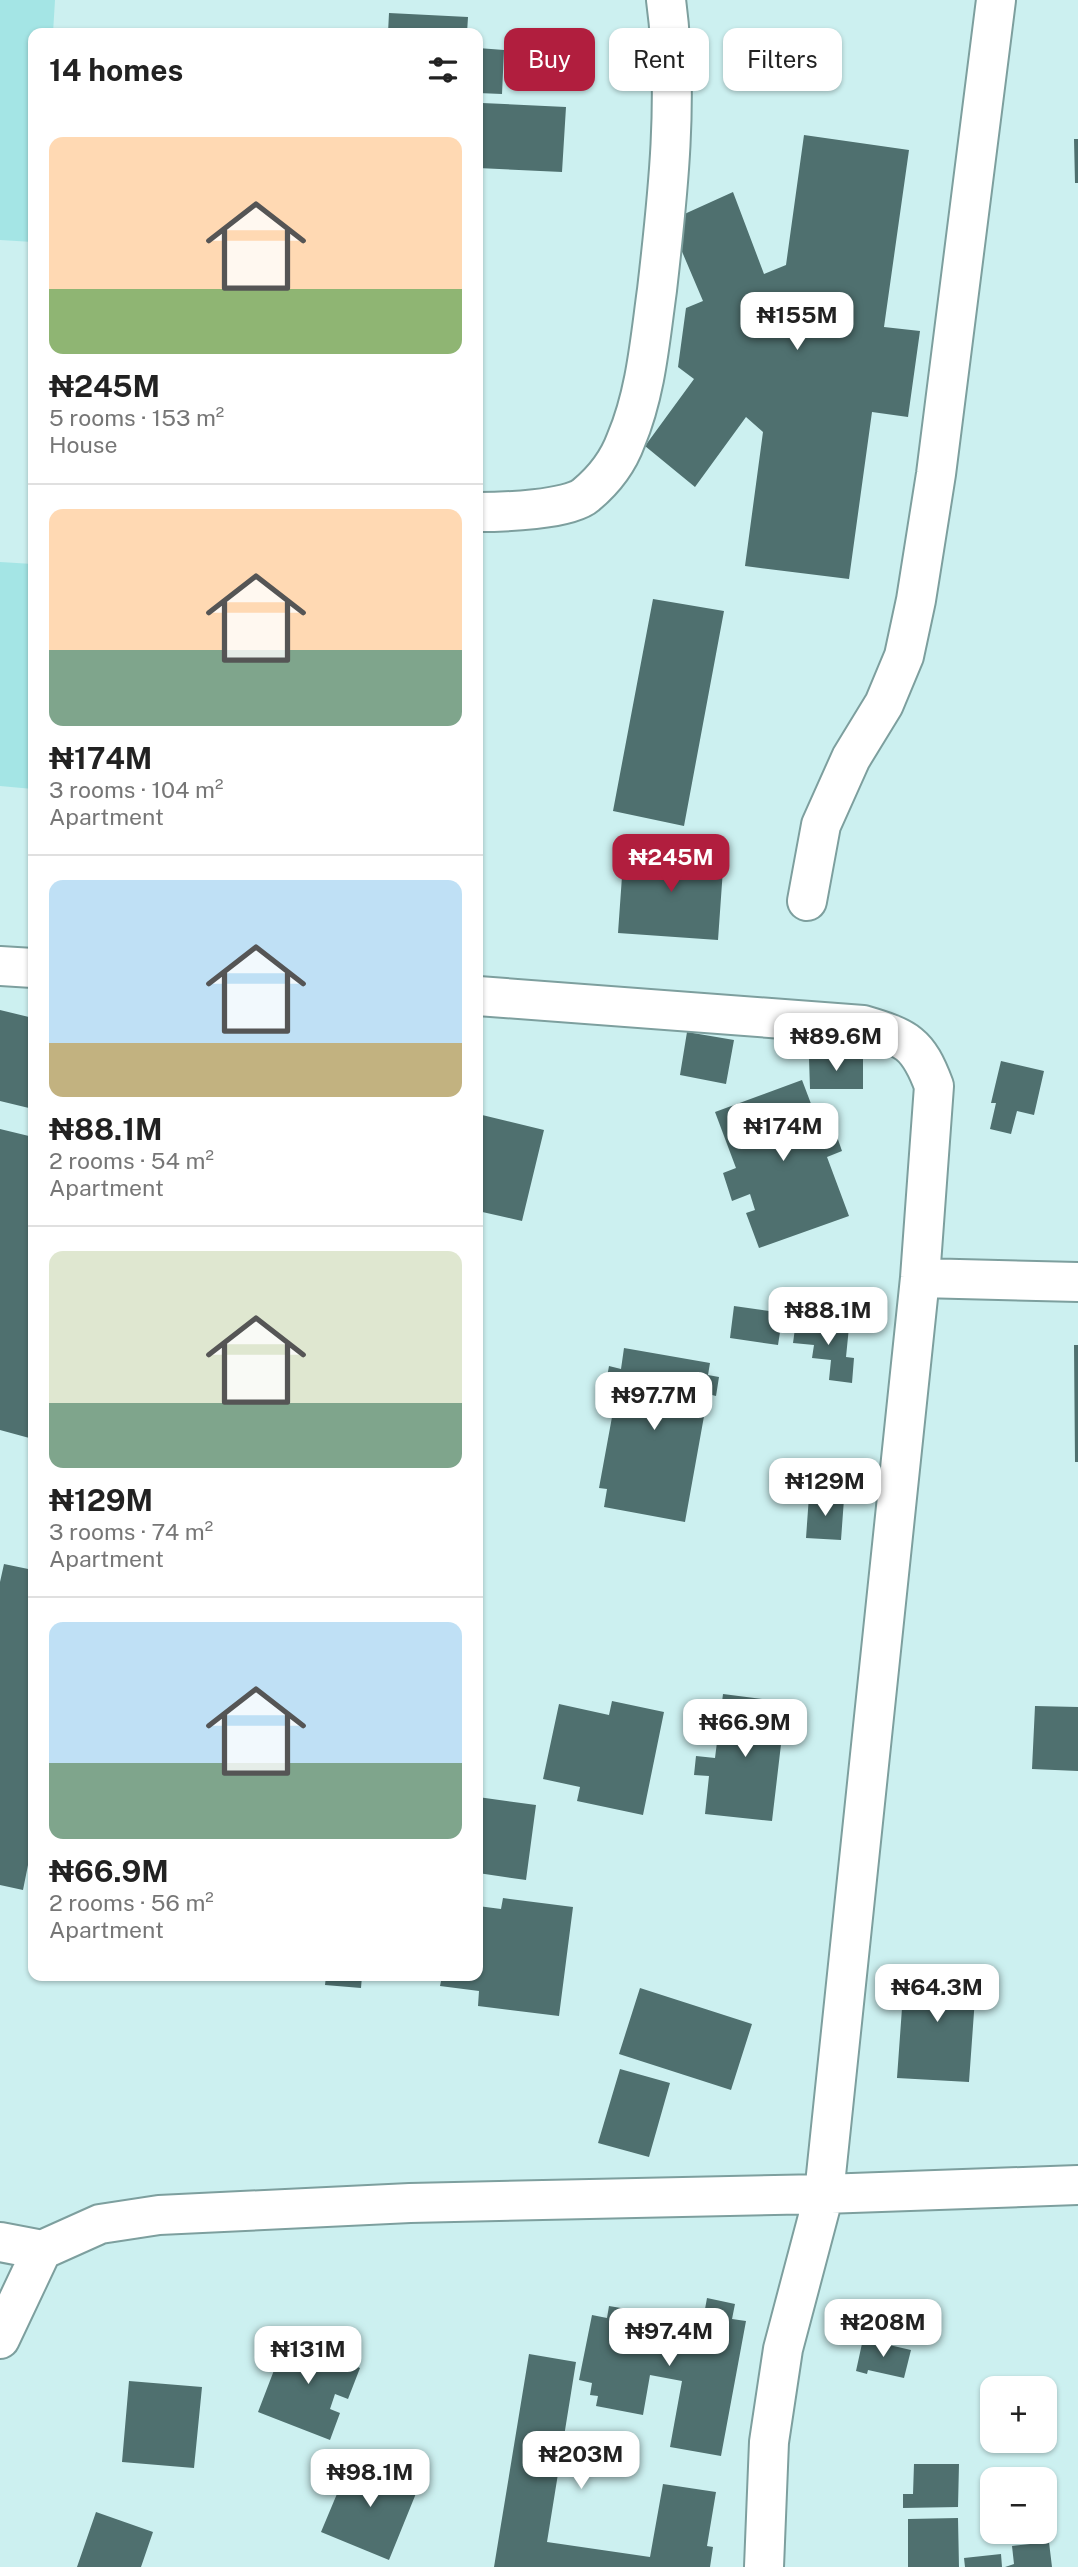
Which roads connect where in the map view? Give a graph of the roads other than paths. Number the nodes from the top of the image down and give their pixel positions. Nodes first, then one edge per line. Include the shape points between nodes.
1 (666, 0) edge
2 (996, 0) edge
3 (483, 512) edge
4 (807, 901) dead end
5 (0, 966) edge
6 (28, 968) edge
7 (483, 996) edge
8 (920, 1278) junction
9 (1078, 1282) edge
10 (1078, 2185) edge
11 (824, 2194) junction
12 (0, 2242) edge
13 (42, 2250) junction
14 (0, 2339) edge
15 (764, 2567) edge

1 - 3 street via 673,51 665,219 647,366 627,439 612,469 584,498 554,506
2 - 4 street via 936,474 914,611 904,656 884,704 851,758 821,825
5 - 6 street
7 - 8 street via 863,1025 899,1035 923,1058 934,1086
8 - 9 street
8 - 11 street
10 - 11 street
11 - 13 street via 410,2203 159,2215 100,2224
11 - 15 street via 783,2348 769,2442
12 - 13 street
13 - 14 street

